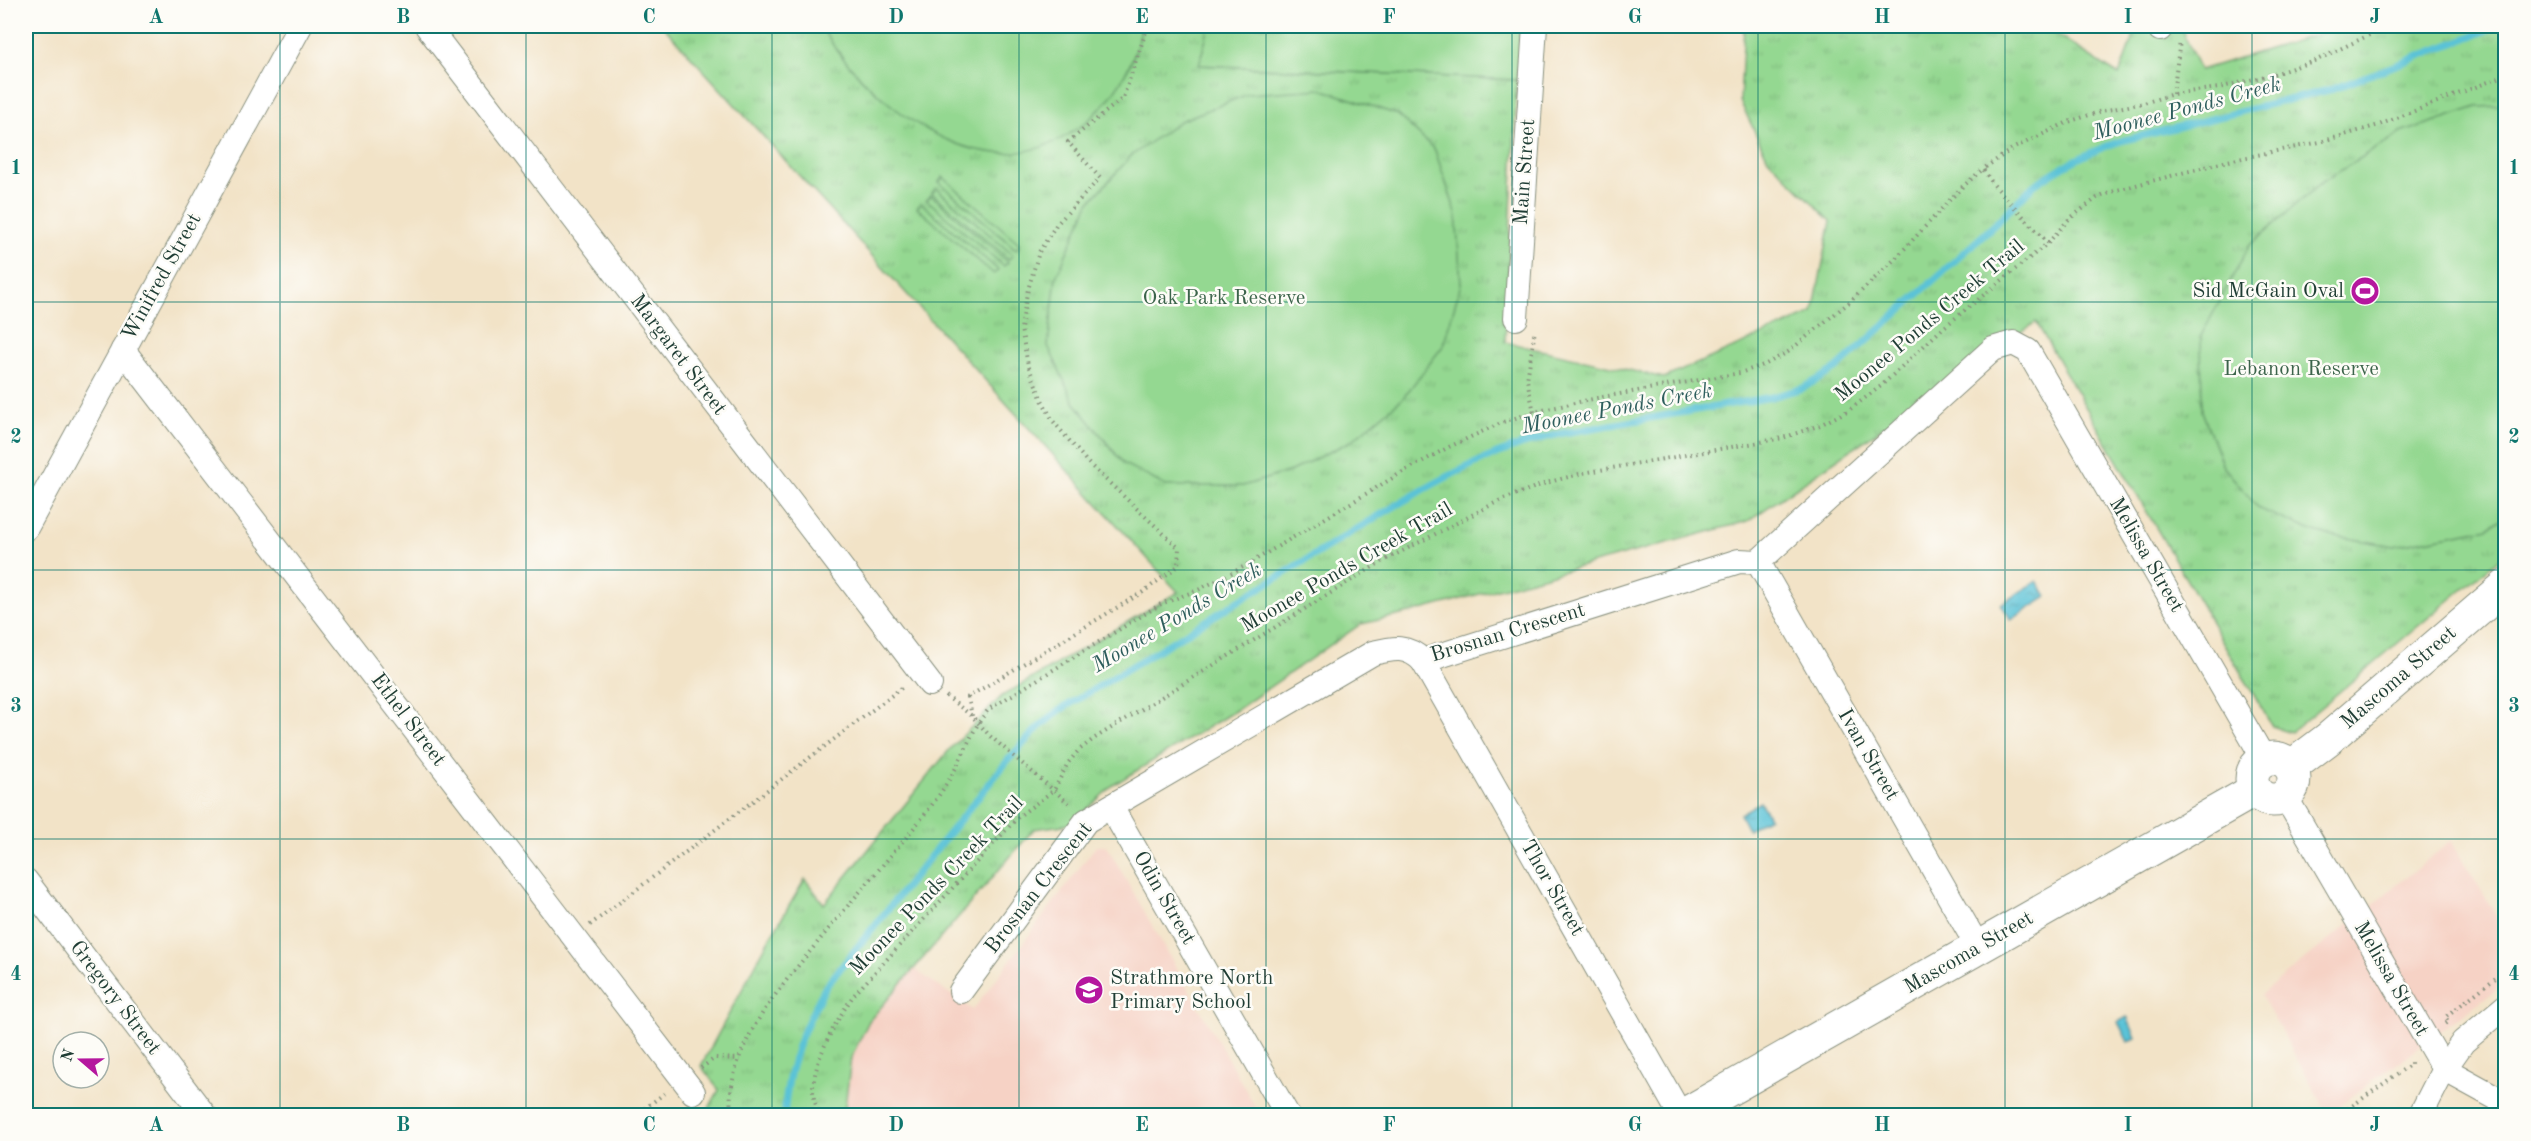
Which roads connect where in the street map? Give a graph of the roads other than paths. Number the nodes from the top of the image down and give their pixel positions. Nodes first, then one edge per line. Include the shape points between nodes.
1 (300, 26) edge
2 (427, 26) edge
3 (1535, 26) edge
4 (1526, 322) road end
5 (123, 350) junction
6 (26, 528) edge
7 (1758, 562) junction
8 (2505, 586) edge
9 (1423, 661) junction
10 (925, 678) road end
11 (2274, 778) junction
12 (1111, 807) junction
13 (26, 881) edge
14 (1978, 947) junction
15 (961, 991) dead end
16 (2505, 1006) edge
17 (2444, 1069) junction
18 (696, 1081) road end
19 (2505, 1102) edge
20 (205, 1116) edge
21 (1288, 1116) edge
22 (1682, 1116) edge
23 (2420, 1116) edge

1 - 5 street, Winifred Street
2 - 10 street, Margaret Street
3 - 4 street, Main Street
5 - 6 street, Winifred Street
5 - 18 street, Ethel Street
7 - 9 street, Brosnan Crescent via 1739,561
7 - 11 street, Melissa Street via 1993,349 2013,343 2028,351
7 - 14 street, Ivan Street
8 - 11 main road, Mascoma Street via 2328,739
9 - 12 street, Brosnan Crescent via 1414,652 1400,647 1373,653
9 - 22 street, Thor Street
11 - 14 main road, Mascoma Street
11 - 17 street, Melissa Street
12 - 15 street, Brosnan Crescent via 1086,821
12 - 21 street, Odin Street
13 - 20 street, Gregory Street
14 - 22 main road, Mascoma Street
16 - 17 street via 2463,1042
17 - 19 street
17 - 23 street

